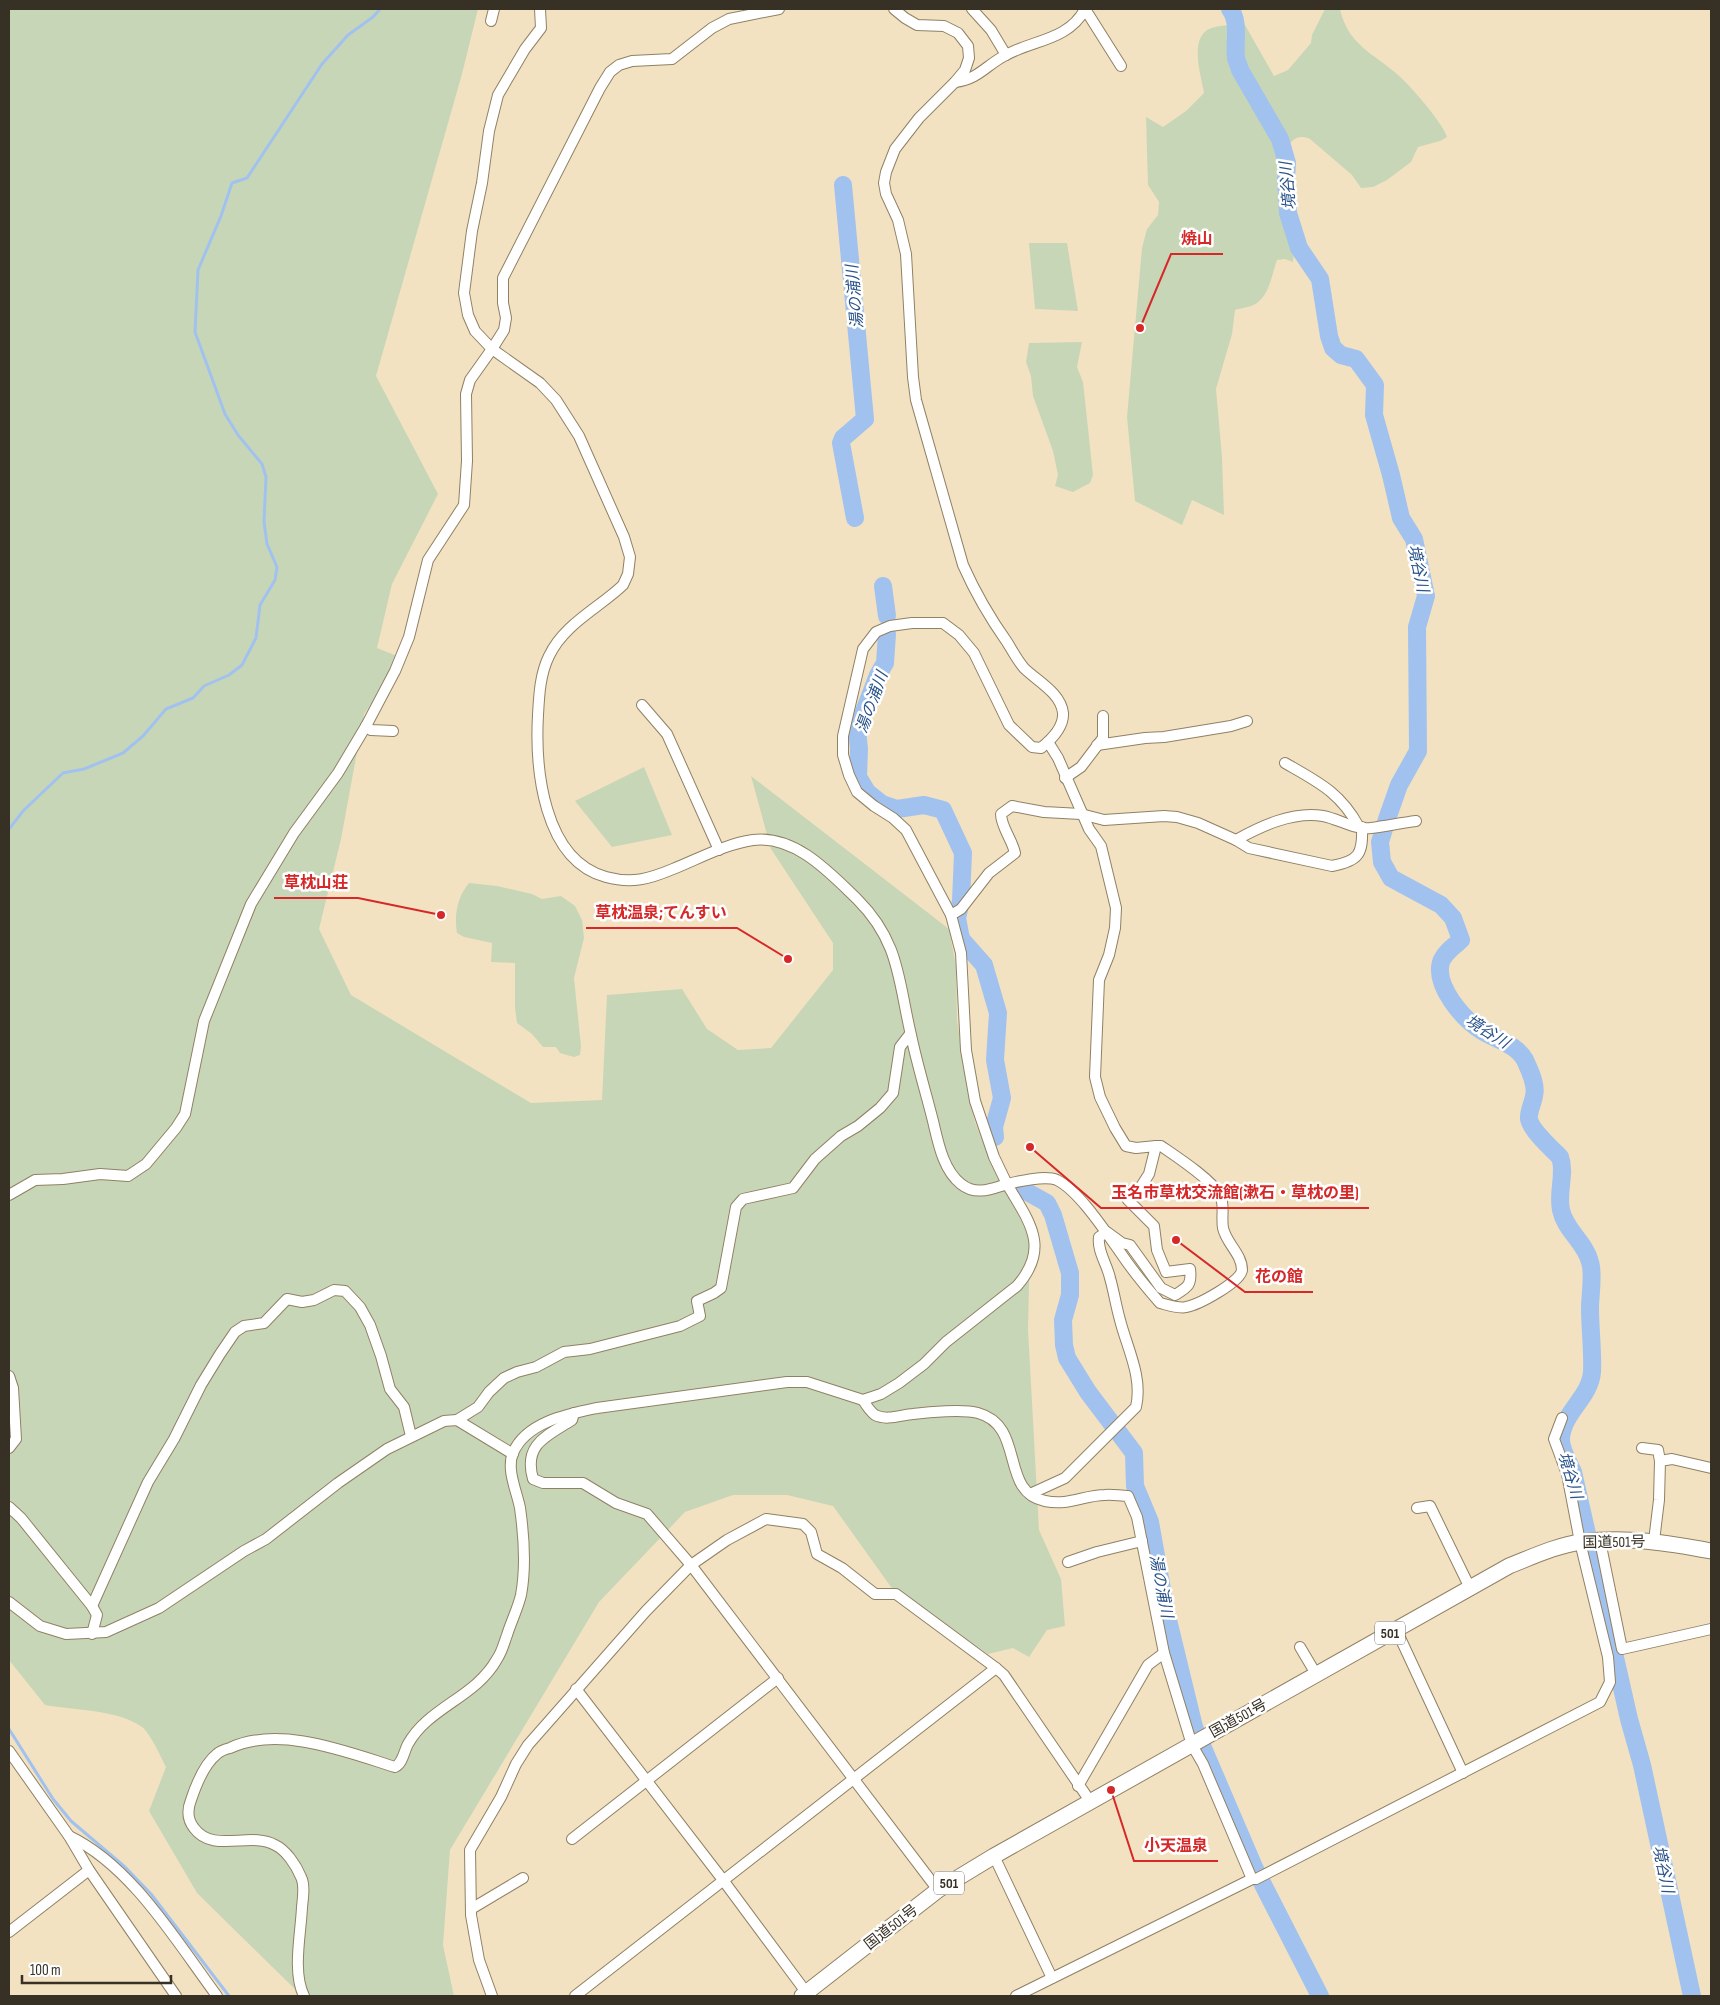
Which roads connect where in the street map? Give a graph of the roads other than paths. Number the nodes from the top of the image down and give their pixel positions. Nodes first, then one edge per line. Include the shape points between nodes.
1 (494, 9) edge
2 (540, 9) edge
3 (779, 9) edge
4 (894, 9) edge
5 (972, 9) edge
6 (1085, 9) edge
7 (491, 21) dead end
8 (1006, 54) junction
9 (1121, 66) dead end
10 (956, 82) junction
11 (492, 349) junction
12 (642, 705) dead end
13 (1103, 716) dead end
14 (1247, 721) dead end
15 (366, 726) junction
16 (393, 731) dead end
17 (1048, 742) junction
18 (1097, 745) junction
19 (1285, 763) dead end
20 (1065, 778) junction
21 (1081, 814) junction
22 (1416, 822) dead end
23 (1360, 827) junction
24 (1236, 840) junction
25 (720, 850) junction
26 (956, 912) junction
27 (910, 1034) junction
28 (1156, 1146) junction
29 (1008, 1184) junction
30 (9, 1195) edge
31 (1107, 1232) junction
32 (9, 1376) edge
33 (863, 1400) junction
34 (574, 1413) junction
35 (1562, 1418) dead end
36 (457, 1420) junction
37 (411, 1436) junction
38 (9, 1448) edge
39 (1642, 1448) dead end
40 (512, 1454) junction
41 (1660, 1461) junction
42 (1711, 1468) edge
43 (1030, 1494) junction
44 (9, 1507) edge
45 (1417, 1508) dead end
46 (1142, 1541) junction
47 (1600, 1541) junction
48 (1582, 1542) junction
49 (1654, 1542) junction
50 (1711, 1551) edge
51 (1068, 1562) dead end
52 (691, 1565) junction
53 (1470, 1588) junction
54 (9, 1602) edge
55 (92, 1606) junction
56 (1396, 1629) junction
57 (1711, 1629) edge
58 (92, 1634) junction
59 (1300, 1646) dead end
60 (1164, 1652) junction
61 (996, 1668) junction
62 (1316, 1674) junction
63 (778, 1678) junction
64 (576, 1689) junction
65 (1196, 1742) junction
66 (9, 1752) edge
67 (1463, 1773) junction
68 (855, 1779) junction
69 (647, 1781) junction
70 (1078, 1786) junction
71 (1090, 1801) junction
72 (68, 1836) junction
73 (572, 1839) dead end
74 (994, 1856) junction
75 (90, 1870) junction
76 (1258, 1877) junction
77 (523, 1878) dead end
78 (723, 1880) junction
79 (938, 1890) junction
80 (471, 1909) junction
81 (9, 1932) edge
82 (1052, 1978) junction
83 (806, 1995) edge
84 (176, 1996) edge
85 (217, 1996) edge
86 (304, 1996) edge
87 (492, 1996) edge
88 (575, 1996) edge
89 (1016, 1996) edge

1 - 7 street
2 - 11 street via 541,28 498,95 472,231 464,293 468,315 476,331
3 - 11 street via 729,19 672,59 632,61 610,72 502,278 506,318 504,330
4 - 10 street via 917,25 944,26 958,33 968,46 970,58
5 - 8 street
6 - 8 street via 1080,19 1056,36
6 - 9 street
8 - 10 street via 969,81
10 - 17 street via 895,149 884,183 906,254 916,400 963,565 993,622 1023,666 1059,699 1063,714 1058,731
11 - 15 street via 470,380 466,394 464,505 428,560 410,637
11 - 25 street via 540,383 568,417 609,503 630,557 623,585 562,636 548,657 542,678 537,730 539,776 552,824 568,851 584,866 602,876 627,882 667,871
12 - 25 street via 667,734
13 - 18 street via 1103,738
14 - 18 street via 1164,737
15 - 16 street via 371,730
15 - 30 street via 251,904 204,1021 185,1114 176,1128 146,1164 128,1176 100,1174 35,1180
17 - 20 street
17 - 26 street via 1041,748 1032,747 1009,725 974,653 959,635 943,623 890,626 876,632 863,649 843,736 843,755 849,775 857,792 906,830
18 - 20 street via 1081,766
19 - 23 street via 1342,800
20 - 21 street
21 - 24 street via 1104,820 1177,817
21 - 26 street via 1012,806 1001,814 1015,853 989,873
21 - 28 street via 1101,846 1116,908 1109,955 1099,980 1095,1077 1100,1097 1126,1146
22 - 23 street
23 - 24 street via 1322,816 1294,817 1254,830
23 - 24 street via 1363,846 1356,857 1332,866 1249,848
25 - 27 street via 752,840 787,844 800,850 862,905 880,926 891,947
26 - 29 street via 966,1050 975,1101 994,1157
27 - 29 street via 938,1141 952,1176 970,1190 980,1192
27 - 36 street via 900,1047 894,1093 880,1108 815,1159 793,1188 743,1199 736,1208 721,1288 697,1301 700,1316 680,1326 590,1349 564,1352 536,1367 516,1372 504,1378 478,1407
28 - 31 street via 1149,1174 1140,1188 1124,1192 1154,1226 1157,1250 1166,1272 1190,1269 1191,1280 1187,1288 1175,1295 1161,1288 1130,1245
28 - 31 street via 1161,1146 1210,1182 1219,1193 1223,1201 1223,1231 1238,1257 1242,1270 1239,1278 1216,1294 1186,1307 1160,1303
29 - 31 street via 1028,1179 1056,1180 1076,1196
29 - 33 street via 1034,1234 1034,1260 1027,1274 1018,1286 946,1342 924,1364 881,1394
31 - 43 street via 1099,1237 1098,1244 1135,1367 1139,1394 1136,1407 1065,1478
32 - 38 street via 13,1388 16,1440
33 - 34 street via 807,1382 787,1382
33 - 43 street via 874,1414 886,1418 976,1412 994,1419 1004,1431 1012,1464
34 - 40 street via 528,1433
34 - 52 street via 572,1420 540,1440 531,1454 533,1479 543,1483 583,1483 616,1503 647,1514
35 - 48 street via 1554,1439 1567,1474
36 - 37 street via 444,1421
36 - 40 street
37 - 55 street via 404,1407 390,1389 370,1324 360,1307 345,1291 334,1290 302,1302 287,1299 264,1323 244,1326 234,1332 220,1354 148,1482
37 - 58 street via 338,1483 266,1539 159,1608 106,1632
39 - 41 street via 1658,1450
40 - 86 street via 512,1477 522,1527 521,1597 498,1659 486,1676 418,1729 395,1767 287,1738 262,1738 217,1754 207,1765 194,1792 188,1812 191,1824 200,1836 217,1842 256,1840 274,1844 285,1851 302,1878 298,1975
41 - 42 street via 1672,1459
41 - 49 street
43 - 46 street via 1044,1501 1071,1503 1104,1495 1128,1496 1138,1518
44 - 55 street
45 - 53 street via 1430,1506
46 - 51 street
46 - 60 street
47 - 48 highway, 国道501号 / 501
47 - 49 highway, 国道501号 / 501
47 - 57 street via 1622,1649
48 - 53 highway, 国道501号 / 501 via 1509,1566
48 - 67 street via 1608,1657 1610,1682 1600,1702
49 - 50 highway, 国道501号 / 501
52 - 61 street via 766,1519 804,1524 811,1532 817,1554 842,1568 875,1594 896,1594
52 - 63 street
52 - 64 street
53 - 56 highway, 国道501号 / 501
54 - 58 street via 40,1626 66,1634
55 - 58 street via 96,1615
56 - 62 highway, 国道501号 / 501
56 - 67 street
59 - 62 street
60 - 65 street
60 - 70 street via 1148,1665
61 - 68 street
61 - 70 street via 1004,1675
62 - 65 highway, 国道501号 / 501
63 - 68 street
63 - 69 street
64 - 69 street
64 - 80 street via 528,1745 470,1850
65 - 71 highway, 国道501号 / 501
65 - 76 street via 1203,1764
66 - 72 street
67 - 76 street
68 - 78 street
68 - 79 street
69 - 73 street
69 - 78 street
70 - 71 street
71 - 74 highway, 国道501号 / 501
72 - 75 street
72 - 85 street via 87,1845 121,1873 150,1906
74 - 79 highway, 国道501号 / 501
74 - 82 street
75 - 81 street
75 - 84 street
76 - 82 street
77 - 80 street
78 - 83 street
78 - 88 street
79 - 83 highway, 国道501号 / 501
80 - 87 street via 480,1960
82 - 89 street

